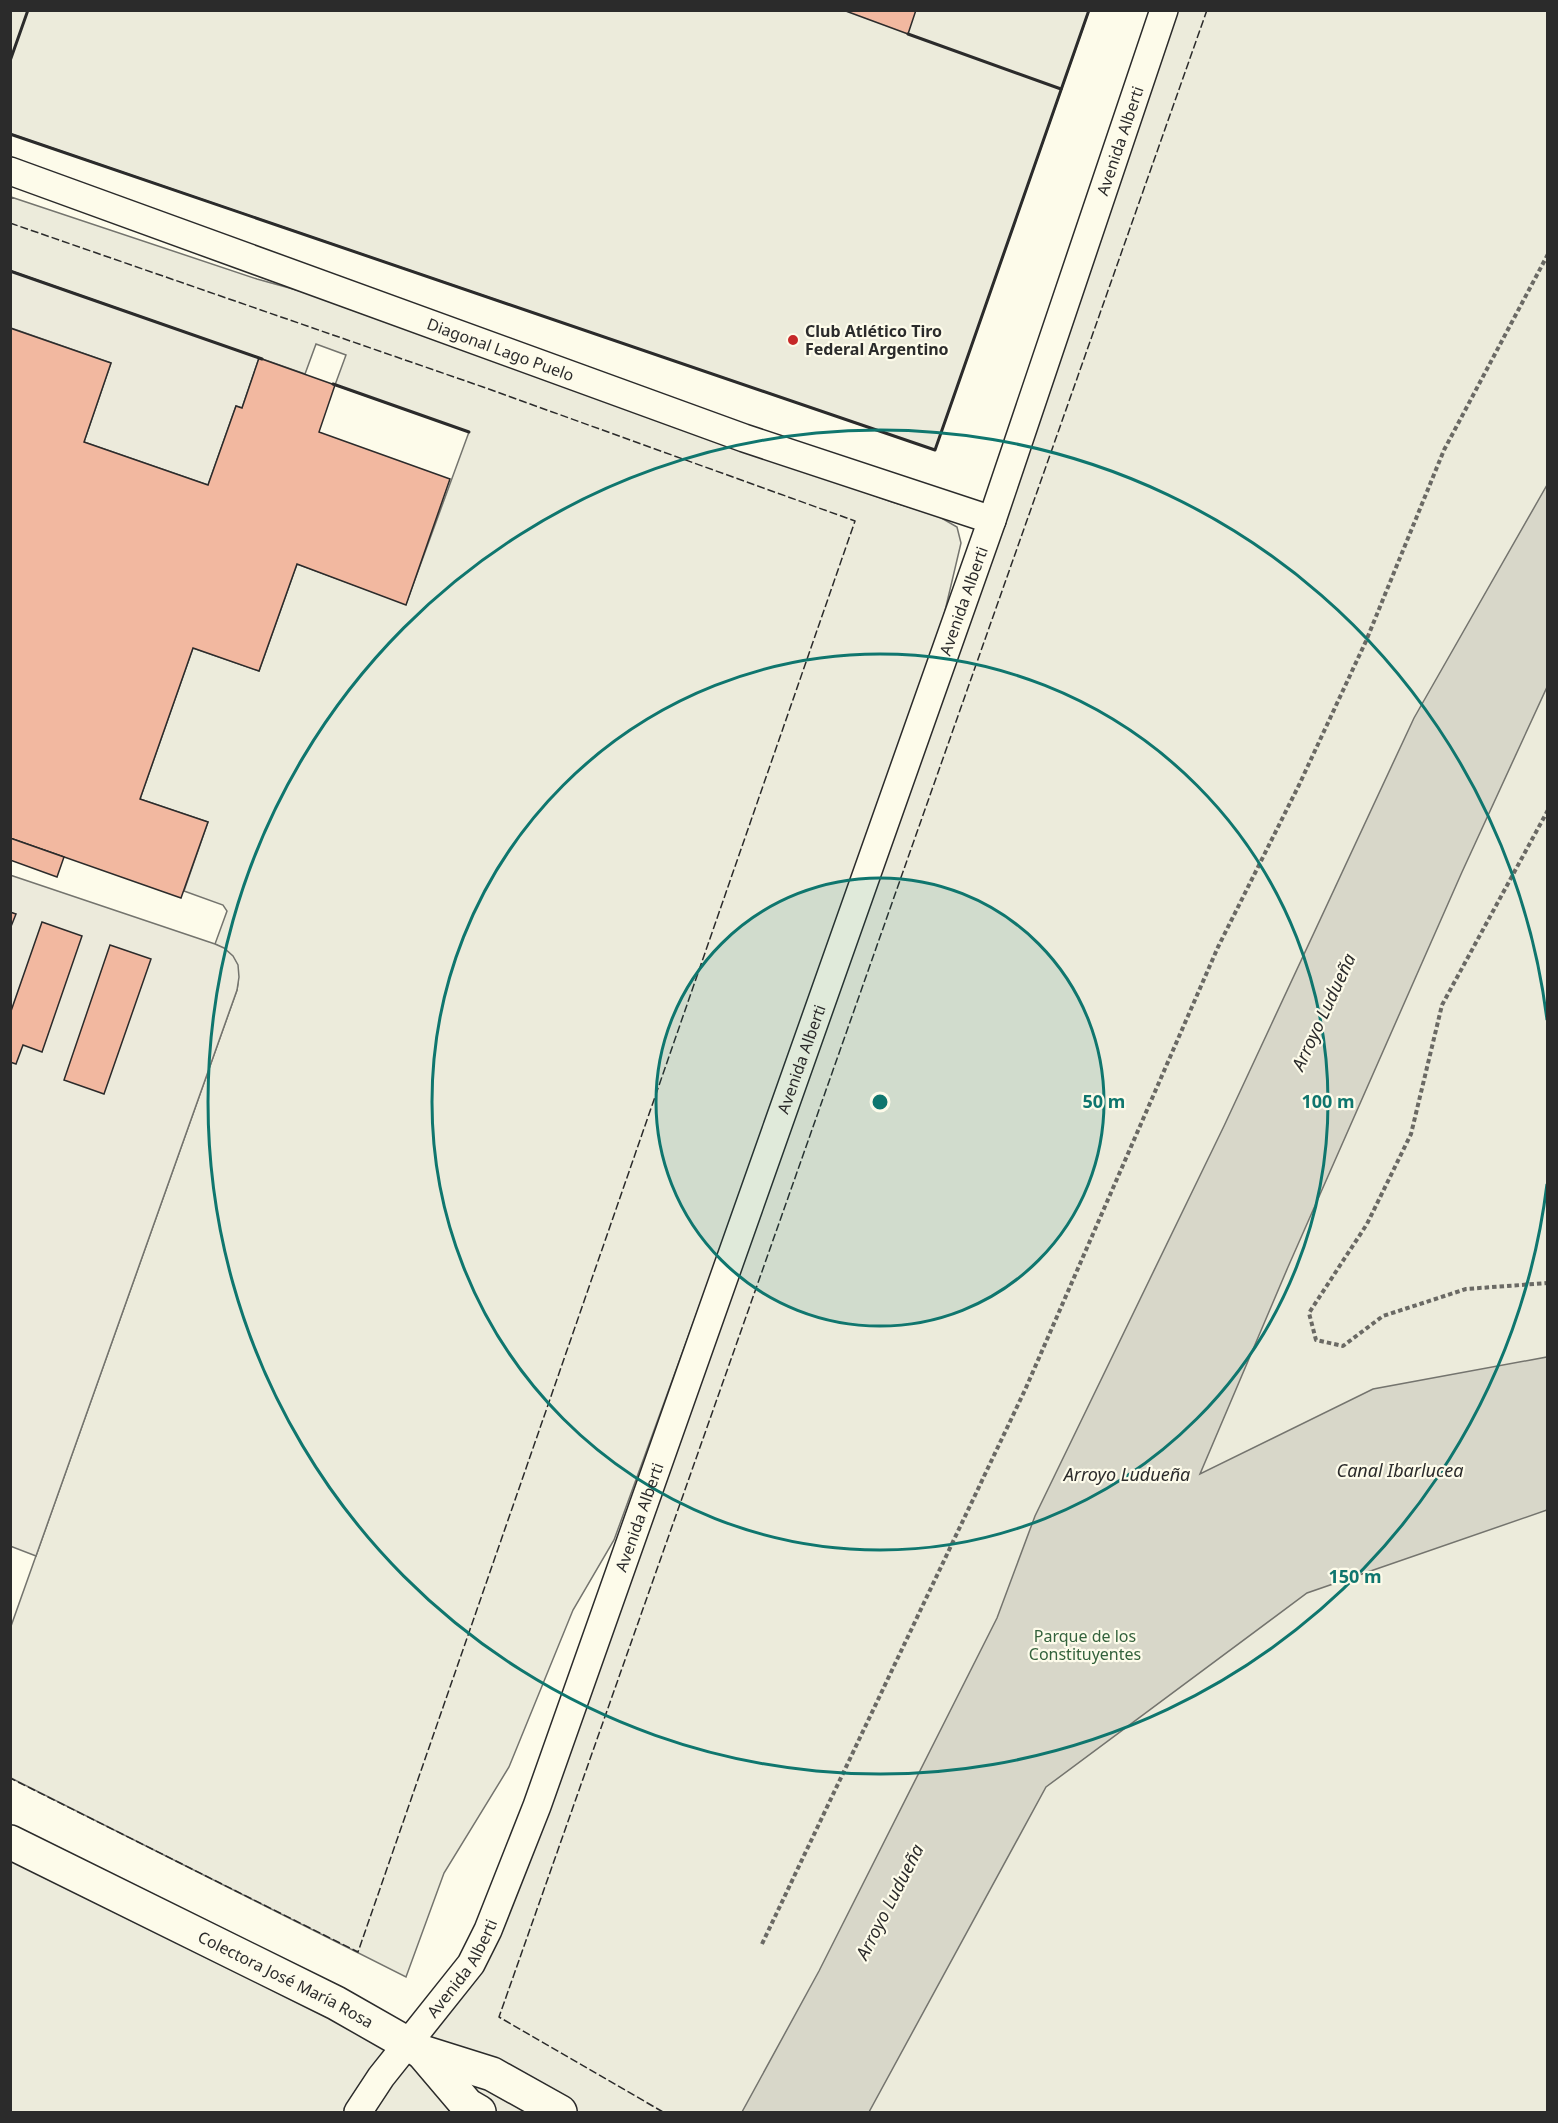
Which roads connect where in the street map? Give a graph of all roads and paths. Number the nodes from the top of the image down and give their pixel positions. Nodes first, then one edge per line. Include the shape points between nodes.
1 (1164, 10) edge
2 (10, 171) edge
3 (1548, 254) edge
4 (992, 520) junction
5 (1548, 810) edge
6 (1548, 1283) edge
7 (10, 1842) edge
8 (762, 1944) dead end
9 (415, 2047) junction
10 (381, 2077) junction
11 (358, 2112) edge
12 (370, 2112) edge
13 (479, 2112) edge
14 (560, 2112) edge

1 - 4 street, Avenida Alberti
2 - 4 street, Diagonal Lago Puelo via 744,438
3 - 8 path via 1444,450 1366,641 1218,947 1025,1390
4 - 9 street, Avenida Alberti via 537,1806 471,1964
5 - 6 path via 1442,1005 1411,1134 1367,1224 1309,1313 1316,1340 1342,1346 1383,1316 1466,1289
7 - 9 main road, Colectora José María Rosa via 336,2002
9 - 10 street, Avenida Alberti
9 - 13 main road via 467,2105
9 - 14 main road, Colectora José María Rosa via 492,2074
10 - 11 street, Avenida Alberti
10 - 12 street, Avenida Alberti

